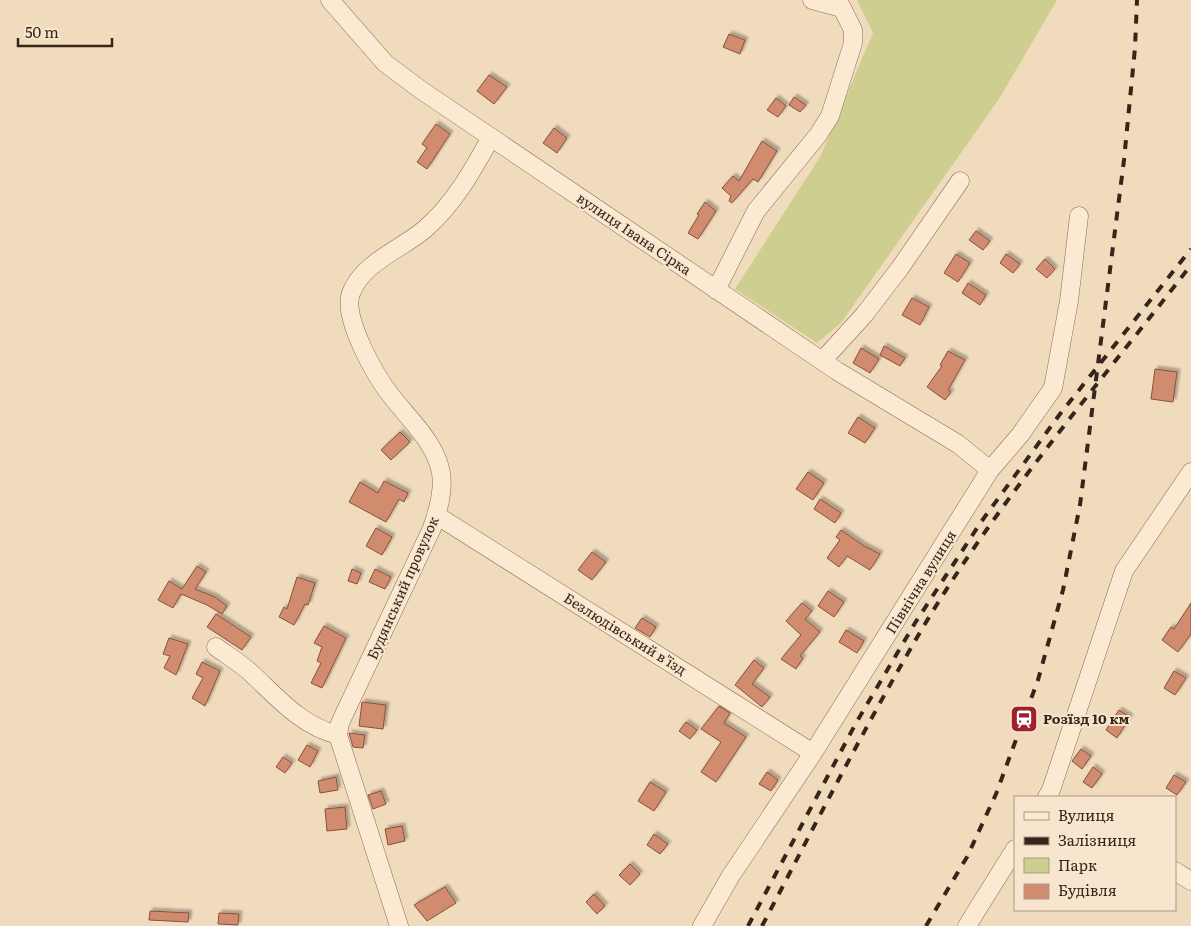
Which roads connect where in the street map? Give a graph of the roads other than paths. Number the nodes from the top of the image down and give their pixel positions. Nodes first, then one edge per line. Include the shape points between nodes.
1 (330, 0) edge
2 (812, 0) edge
3 (840, 4) edge
4 (491, 137) junction
5 (960, 181) dead end
6 (1079, 216) dead end
7 (716, 290) junction
8 (822, 361) junction
9 (990, 470) junction
10 (1191, 472) edge
11 (436, 515) junction
12 (216, 647) dead end
13 (338, 734) junction
14 (813, 753) junction
15 (1053, 795) edge
16 (1014, 851) edge
17 (1176, 872) edge
18 (1191, 881) edge
19 (399, 926) edge
20 (702, 926) edge
21 (967, 926) edge

1 - 4 street, вулиця Івана Сірка via 385,63
2 - 3 street
3 - 7 street via 852,30 853,43 830,116 756,211
4 - 7 street, вулиця Івана Сірка
4 - 11 street, Будянський провулок via 469,178 446,208 425,230 374,264 352,292 350,303 358,339 390,394 435,455 441,472
5 - 8 street via 864,315
6 - 9 street, Північна вулиця via 1070,301 1052,388 1020,435
7 - 8 street, вулиця Івана Сірка
8 - 9 street, вулиця Івана Сірка via 958,444
9 - 14 street, Північна вулиця
10 - 15 street via 1124,571
11 - 13 street, Будянський провулок via 340,723
11 - 14 street, Безлюдівський в'їзд
12 - 13 street via 313,726
13 - 19 street
14 - 20 street, Північна вулиця via 730,877
16 - 21 street
17 - 18 street

